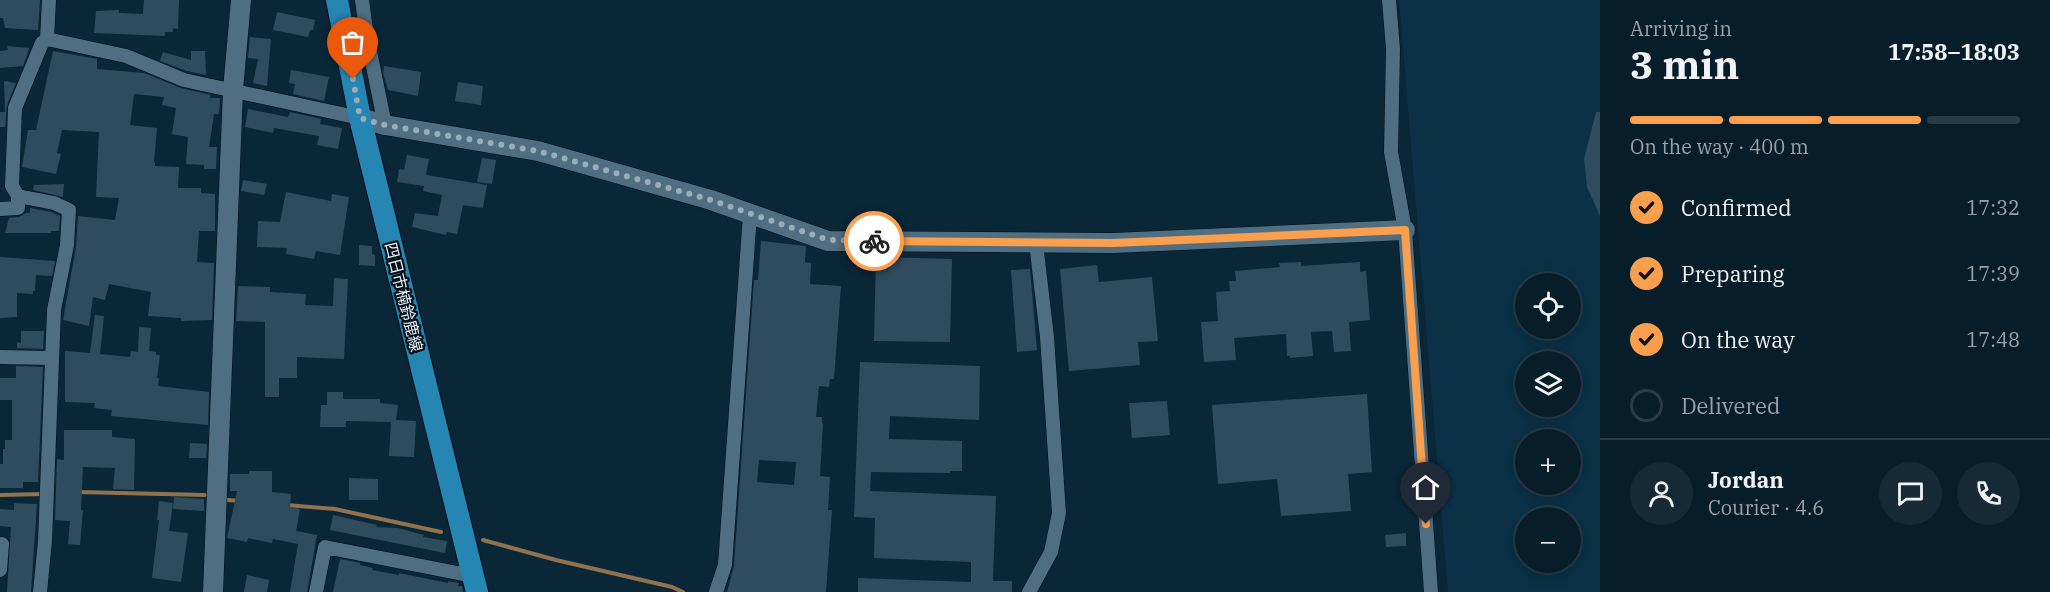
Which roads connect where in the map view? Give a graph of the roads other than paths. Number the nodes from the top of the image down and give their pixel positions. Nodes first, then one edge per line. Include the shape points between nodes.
1 (49, 0) edge
2 (241, 0) edge
3 (337, 0) edge
4 (362, 0) edge
5 (1389, 0) edge
6 (47, 39) junction
7 (233, 90) junction
8 (360, 118) junction
9 (385, 125) junction
10 (18, 196) junction
11 (0, 209) edge
12 (750, 214) junction
13 (1405, 230) junction
14 (1036, 243) junction
15 (0, 357) edge
16 (52, 358) junction
17 (2, 544) dead end
18 (0, 570) edge
19 (475, 584) edge
20 (40, 592) edge
21 (213, 592) edge
22 (316, 592) edge
23 (716, 592) edge
24 (1029, 592) edge
25 (1431, 592) edge

1 - 6 street
2 - 7 street
3 - 8 main road, 四日市楠鈴鹿線
4 - 9 street
5 - 13 street via 1393,49 1391,152
6 - 7 street via 126,56 184,80
6 - 10 street via 15,108 12,186
7 - 8 street
7 - 21 street
8 - 9 street
8 - 19 main road, 四日市楠鈴鹿線
9 - 12 street via 538,151
10 - 11 street via 18,208
10 - 16 street via 54,202 69,210 67,245 54,310
12 - 14 street via 828,240
12 - 23 street via 725,565
13 - 14 street via 1178,241
13 - 25 street
14 - 24 street via 1059,513 1052,552
15 - 16 street
16 - 20 street
17 - 18 street
19 - 22 street via 325,547

